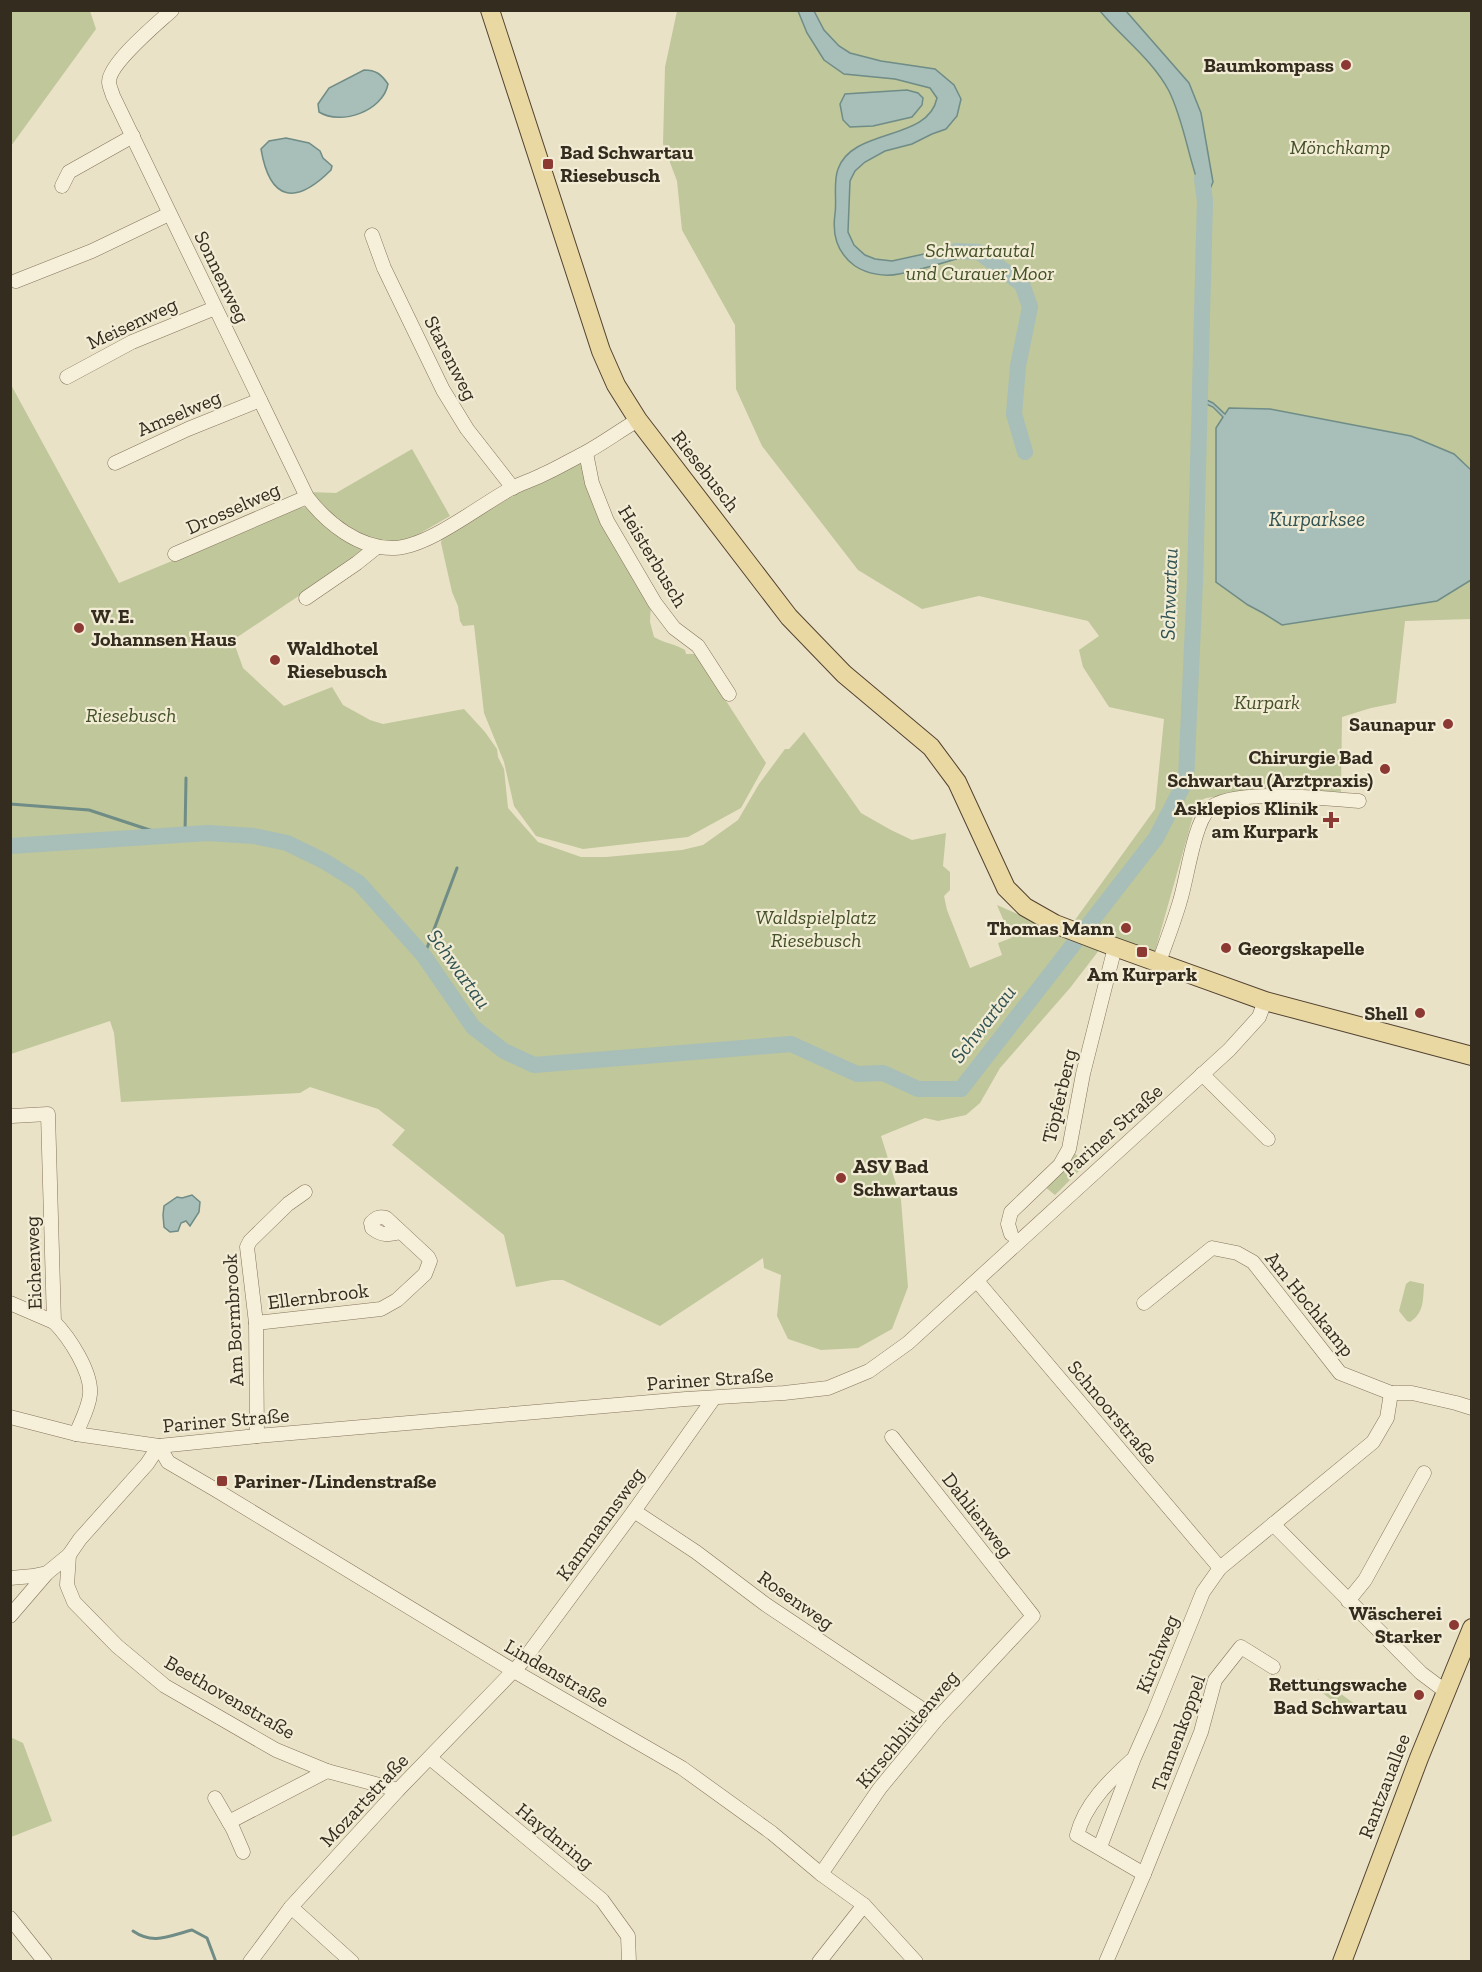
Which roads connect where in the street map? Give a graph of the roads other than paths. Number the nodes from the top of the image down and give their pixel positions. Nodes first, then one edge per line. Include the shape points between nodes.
1 (172, 10) edge
2 (490, 10) edge
3 (133, 136) junction
4 (62, 186) dead end
5 (169, 214) junction
6 (372, 235) dead end
7 (16, 281) dead end
8 (215, 308) junction
9 (67, 377) dead end
10 (260, 400) junction
11 (638, 420) junction
12 (586, 453) junction
13 (115, 463) dead end
14 (513, 488) junction
15 (307, 496) junction
16 (377, 548) junction
17 (175, 554) dead end
18 (306, 598) dead end
19 (729, 694) dead end
20 (1359, 801) dead end
21 (1115, 947) junction
22 (1159, 962) junction
23 (1265, 1001) junction
24 (1472, 1056) edge
25 (1202, 1074) junction
26 (12, 1116) edge
27 (1268, 1139) dead end
28 (305, 1192) dead end
29 (400, 1232) dead end
30 (1011, 1234) dead end
31 (977, 1281) junction
32 (10, 1303) edge
33 (1144, 1303) dead end
34 (54, 1322) junction
35 (256, 1323) junction
36 (1391, 1393) junction
37 (714, 1398) junction
38 (1472, 1408) edge
39 (10, 1417) edge
40 (76, 1434) junction
41 (257, 1436) junction
42 (892, 1437) dead end
43 (159, 1446) junction
44 (1424, 1473) dead end
45 (634, 1511) junction
46 (1273, 1524) junction
47 (69, 1555) junction
48 (1220, 1568) junction
49 (47, 1572) junction
50 (10, 1578) edge
51 (1348, 1600) junction
52 (10, 1616) edge
53 (1033, 1616) joint
54 (1470, 1638) edge
55 (1273, 1667) dead end
56 (514, 1671) junction
57 (1445, 1691) junction
58 (937, 1719) junction
59 (430, 1758) junction
60 (1134, 1758) junction
61 (327, 1770) junction
62 (399, 1790) junction
63 (215, 1798) dead end
64 (229, 1822) junction
65 (1100, 1847) junction
66 (243, 1852) dead end
67 (821, 1874) junction
68 (1144, 1874) junction
69 (864, 1905) junction
70 (291, 1907) junction
71 (10, 1918) edge
72 (45, 1962) edge
73 (250, 1962) edge
74 (352, 1962) edge
75 (629, 1962) edge
76 (819, 1962) edge
77 (916, 1962) edge
78 (1106, 1962) edge
79 (1342, 1962) edge

1 - 3 street, Sonnenweg via 112,70 109,82 113,96
2 - 11 main road, Riesebusch via 601,351
3 - 4 street via 69,172
3 - 5 street, Sonnenweg
5 - 7 street via 92,251
5 - 8 street, Sonnenweg
6 - 14 street, Starenweg via 442,390
8 - 9 street, Meisenweg via 132,342
8 - 10 street, Sonnenweg
10 - 13 street, Amselweg
10 - 15 street, Sonnenweg
11 - 12 street, Sonnenweg
11 - 21 main road, Riesebusch via 789,617 844,674 931,747 957,782 1006,888 1039,916
12 - 14 street, Sonnenweg
12 - 19 street, Heisterbusch via 592,483 607,521 654,603 674,628 698,646
14 - 16 street, Sonnenweg via 417,543
15 - 16 street, Sonnenweg via 334,525
15 - 17 street, Drosselweg
16 - 18 street
20 - 22 street via 1291,796 1233,798 1208,810 1194,842
21 - 22 main road
21 - 30 street, Töpferberg via 1083,1074 1069,1149 1060,1165 1011,1212
22 - 23 main road
23 - 24 main road
23 - 25 street, Pariner Straße via 1259,1017
25 - 27 street
25 - 31 street, Pariner Straße
26 - 34 street, Eichenweg via 48,1114
28 - 35 street, Am Bormbrook via 250,1240 247,1247
29 - 35 street, Ellernbrook via 430,1261 425,1274 397,1300 381,1308 357,1312
31 - 37 street, Pariner Straße via 908,1343 852,1379 828,1388
31 - 48 street, Schnoorstraße
32 - 34 street
33 - 36 street, Am Hochkamp via 1212,1248 1237,1253 1253,1262 1340,1373
34 - 40 street, Eichenweg via 69,1339 90,1381 89,1404
35 - 41 street, Am Bormbrook
36 - 38 street, Am Hochkamp via 1412,1393
36 - 46 street via 1387,1418 1373,1442
37 - 41 street, Pariner Straße
37 - 45 street, Kammannsweg
39 - 40 street, Pariner Straße
40 - 43 street, Pariner Straße
41 - 43 street, Pariner Straße
42 - 53 street, Dahlienweg
43 - 47 street
43 - 56 street, Lindenstraße via 168,1462
44 - 51 street via 1365,1580
45 - 56 street, Kammannsweg
45 - 58 street, Rosenweg
46 - 48 street
46 - 51 street
47 - 49 street
47 - 61 street, Beethovenstraße via 67,1585 74,1602 117,1646 165,1686 276,1750
48 - 60 street, Kirchweg via 1203,1592
49 - 50 street
49 - 52 street
51 - 57 street via 1421,1673
53 - 58 street, Kirschblütenweg
54 - 57 main road, Rantzauallee
55 - 68 street, Tannenkoppel via 1241,1647 1215,1680 1202,1732
56 - 59 street, Mozartstraße
56 - 67 street, Lindenstraße via 682,1768
57 - 79 main road, Rantzauallee
58 - 67 street, Kirschblütenweg via 880,1788
59 - 62 street, Mozartstraße
59 - 75 street, Haydnring via 602,1900 628,1936
60 - 65 street, Kirchweg
60 - 65 street, Kirchweg via 1109,1780 1081,1819 1077,1835
61 - 62 street, Beethovenstraße
61 - 64 street
62 - 70 street, Mozartstraße
63 - 64 street
64 - 66 street
65 - 68 street, Kirchweg
67 - 69 street, Lindenstraße
68 - 78 street
69 - 76 street
69 - 77 street, Lindenstraße
70 - 73 street, Mozartstraße
70 - 74 street
71 - 72 street

